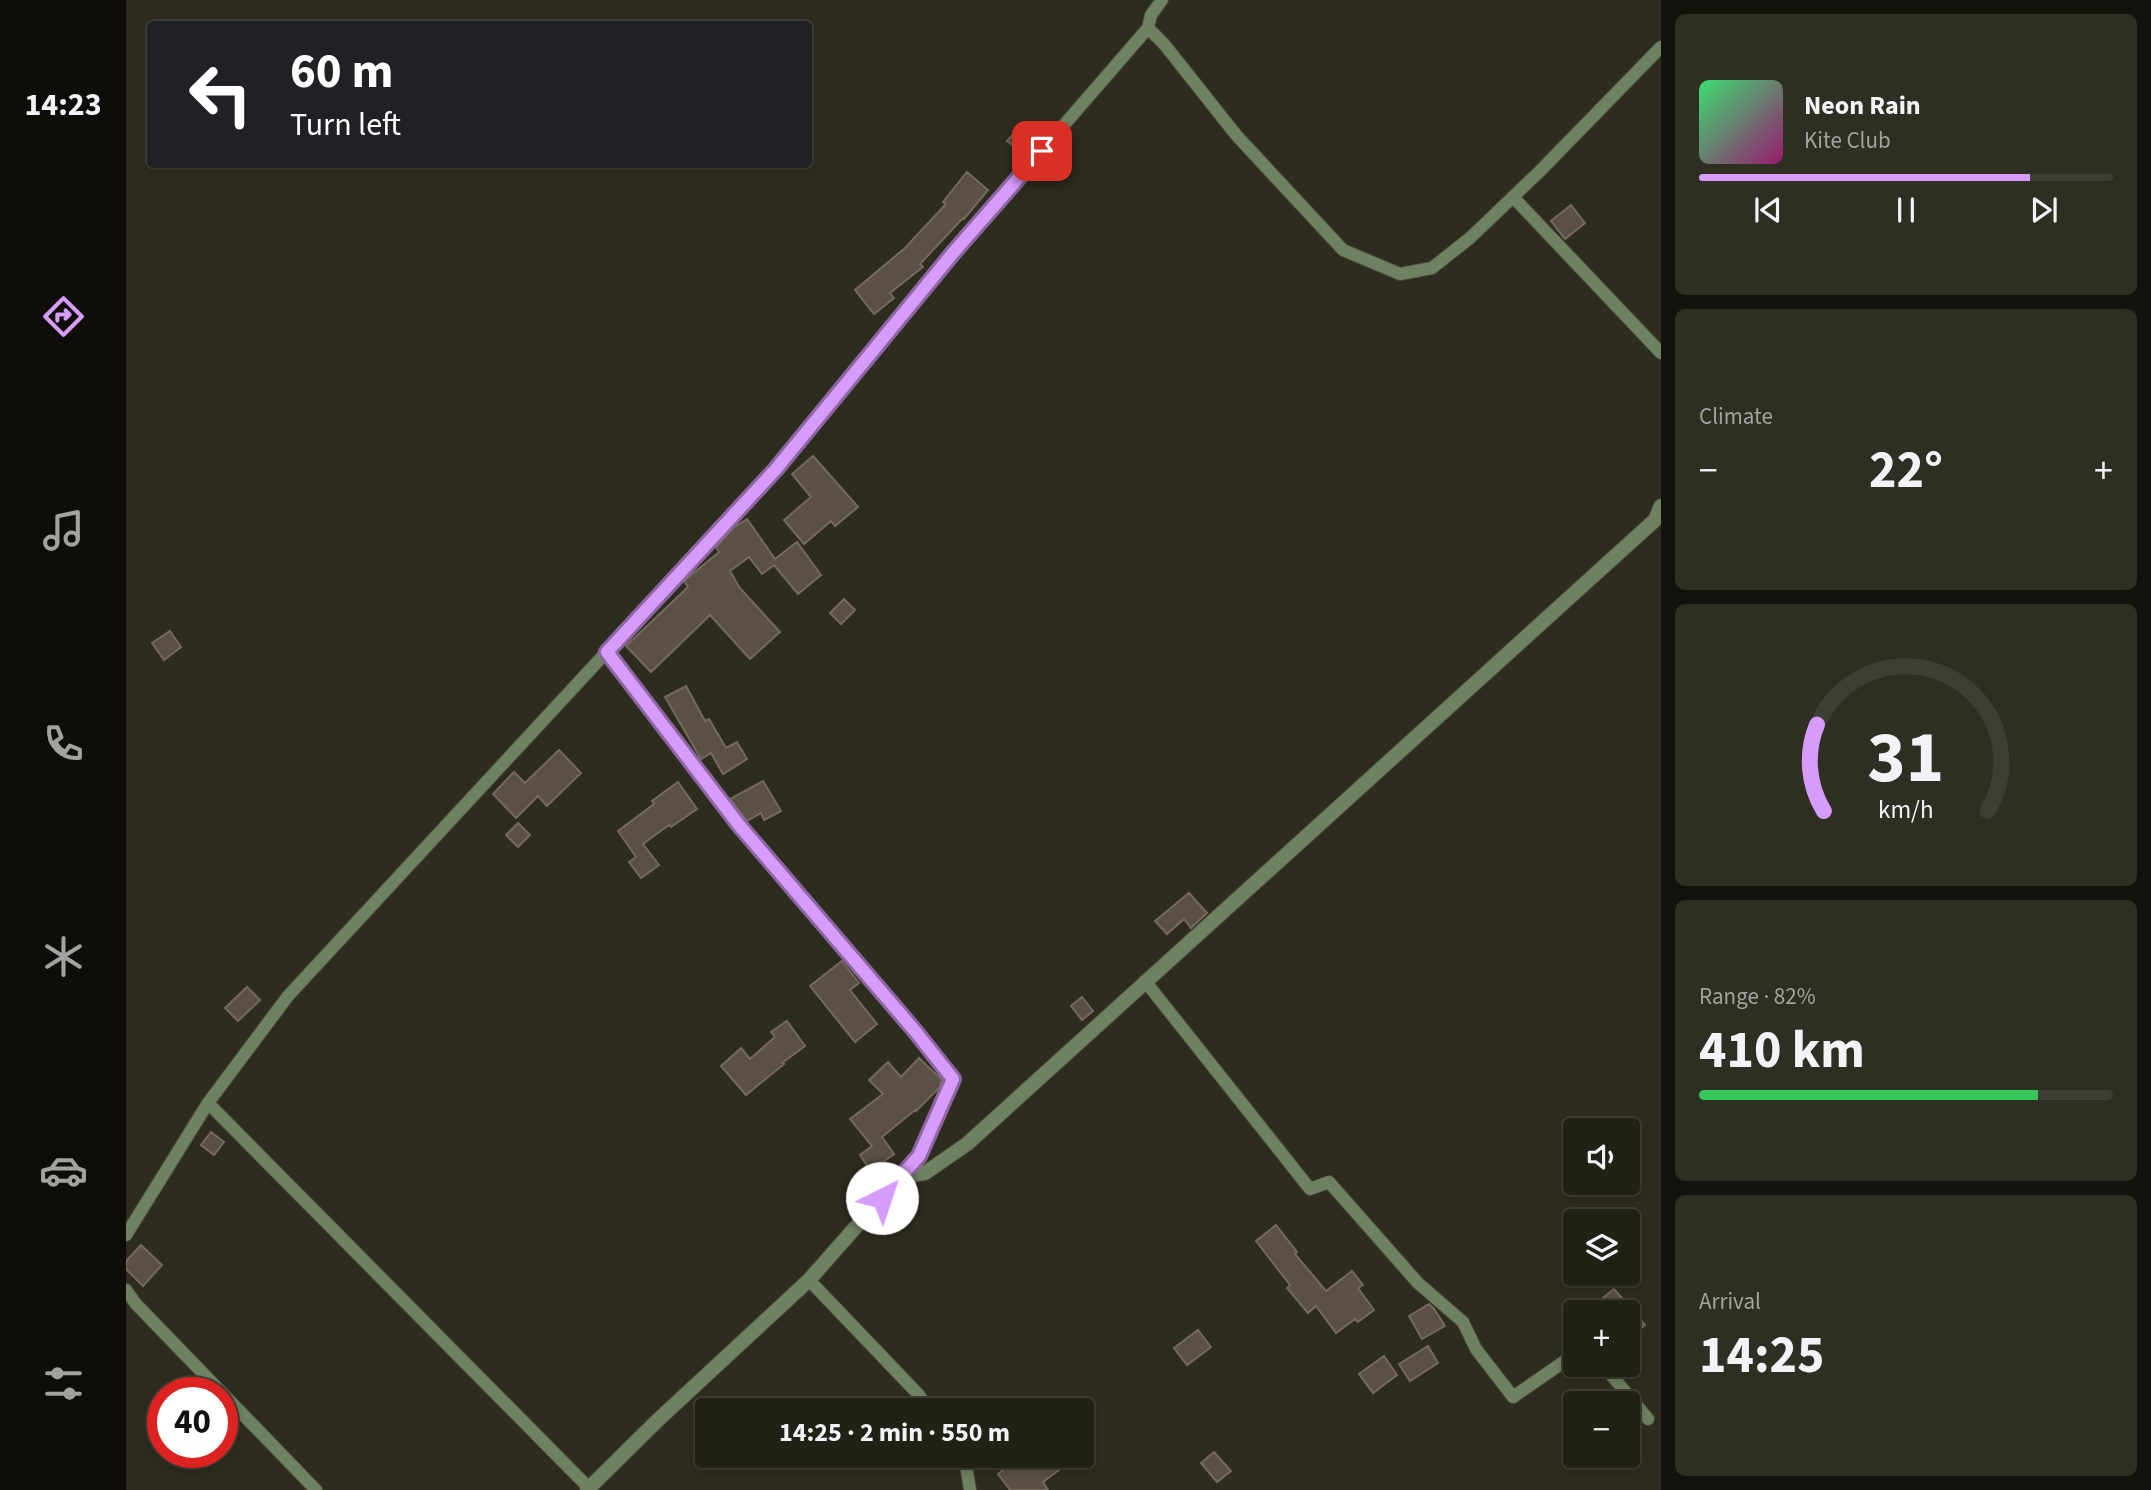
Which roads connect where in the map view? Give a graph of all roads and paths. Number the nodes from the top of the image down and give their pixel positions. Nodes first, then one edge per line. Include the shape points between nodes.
1 (1162, 0) edge
2 (1148, 28) junction
3 (1661, 47) edge
4 (1513, 197) junction
5 (1661, 352) edge
6 (1661, 506) edge
7 (607, 652) junction
8 (1144, 981) junction
9 (208, 1103) junction
10 (900, 1177) junction
11 (126, 1235) edge
12 (809, 1280) junction
13 (126, 1290) edge
14 (1563, 1362) edge
15 (1613, 1377) edge
16 (921, 1398) edge
17 (1648, 1419) dead end
18 (966, 1468) edge
19 (588, 1489) edge
20 (316, 1490) edge
21 (970, 1490) edge

1 - 2 street
2 - 4 street via 1237,136 1343,250 1400,274 1432,268
2 - 7 street via 953,253 776,469
3 - 4 street
4 - 5 street
6 - 8 street via 1655,520
7 - 9 street via 288,996
7 - 10 street via 739,825 953,1079 919,1156
8 - 10 street via 967,1144 925,1173
8 - 14 street via 1310,1189 1329,1182 1418,1283 1463,1322 1476,1349 1513,1397
9 - 11 street
9 - 19 street
10 - 12 street
12 - 16 street
12 - 19 street
13 - 20 street
15 - 17 street
18 - 21 street

